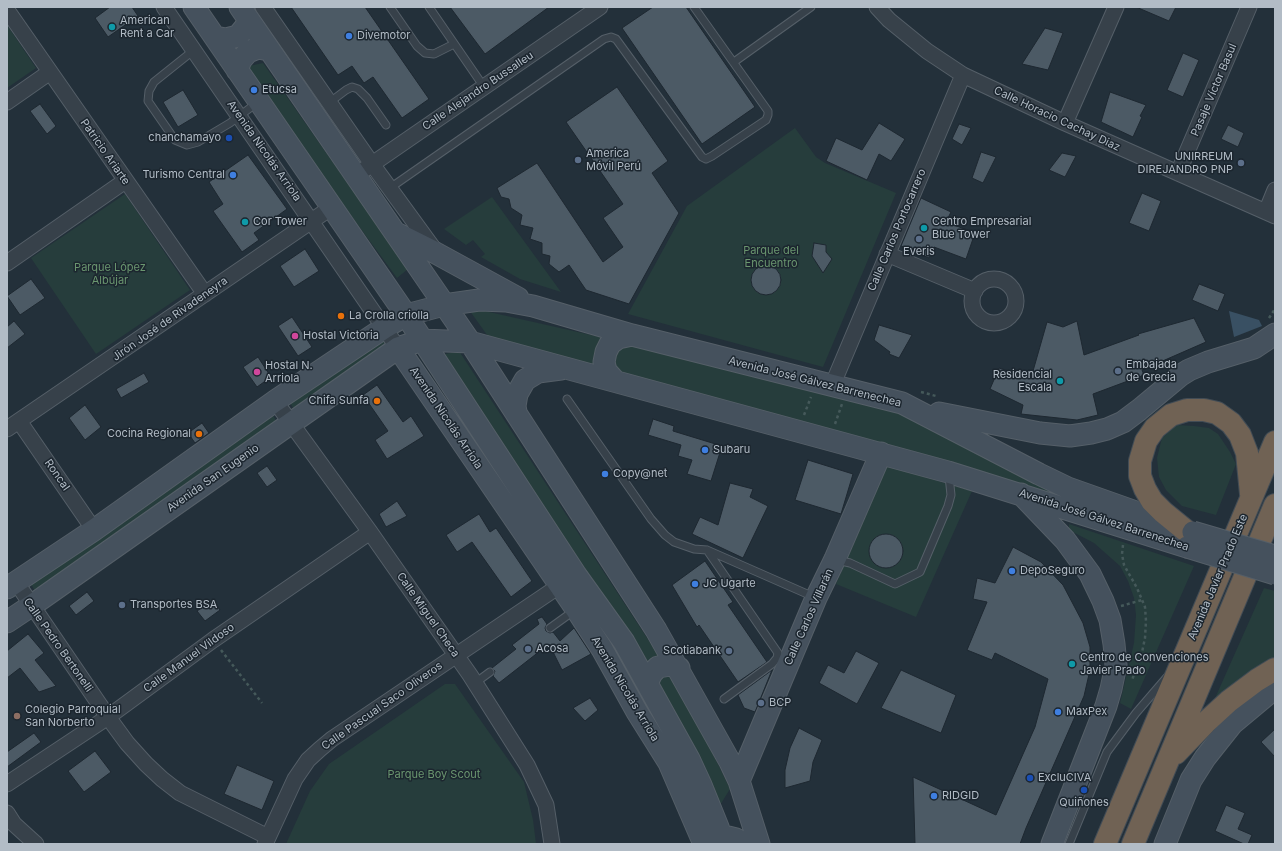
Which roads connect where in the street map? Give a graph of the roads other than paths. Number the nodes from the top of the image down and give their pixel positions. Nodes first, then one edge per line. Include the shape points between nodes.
1 (164, 7) edge
2 (194, 7) edge
3 (390, 7) edge
4 (429, 7) edge
5 (600, 7) edge
6 (694, 7) edge
7 (811, 7) edge
8 (877, 7) edge
9 (1116, 7) edge
10 (1249, 7) edge
11 (7, 10) edge
12 (250, 11) edge
13 (215, 37) junction
14 (454, 44) junction
15 (194, 50) junction
16 (269, 50) junction
17 (734, 62) junction
18 (237, 70) junction
19 (50, 72) junction
20 (963, 75) junction
21 (484, 87) junction
22 (259, 101) junction
23 (7, 102) edge
24 (330, 102) junction
25 (240, 116) junction
26 (1065, 123) junction
27 (386, 125) dead end
28 (364, 170) junction
29 (1178, 173) junction
30 (125, 181) junction
31 (390, 188) junction
32 (1275, 190) edge
33 (332, 207) junction
34 (1270, 214) edge
35 (312, 221) junction
36 (394, 232) junction
37 (438, 254) junction
38 (887, 254) junction
39 (7, 262) edge
40 (975, 291) dead end
41 (205, 294) junction
42 (444, 305) junction
43 (533, 306) junction
44 (406, 315) junction
45 (384, 328) junction
46 (1271, 328) edge
47 (632, 335) junction
48 (422, 340) junction
49 (470, 342) junction
50 (398, 348) junction
51 (571, 369) junction
52 (615, 381) junction
53 (832, 386) junction
54 (567, 399) dead end
55 (275, 402) junction
56 (902, 403) junction
57 (516, 412) junction
58 (19, 421) junction
59 (292, 423) junction
60 (7, 430) edge
61 (1275, 442) edge
62 (881, 453) junction
63 (948, 472) junction
64 (1020, 494) junction
65 (1252, 497) junction
66 (1275, 505) edge
67 (94, 530) junction
68 (370, 532) junction
69 (1188, 536) junction
70 (707, 550) junction
71 (1275, 556) edge
72 (835, 559) junction
73 (1275, 574) edge
74 (568, 580) junction
75 (12, 585) edge
76 (816, 598) junction
77 (31, 606) junction
78 (576, 609) junction
79 (7, 622) edge
80 (550, 628) dead end
81 (656, 630) junction
82 (624, 642) junction
83 (456, 655) junction
84 (1185, 655) junction
85 (679, 668) junction
86 (1275, 669) edge
87 (490, 672) dead end
88 (475, 683) junction
89 (648, 685) junction
90 (1275, 688) edge
91 (724, 699) dead end
92 (108, 717) junction
93 (1164, 768) junction
94 (739, 781) junction
95 (7, 784) edge
96 (7, 813) edge
97 (267, 841) edge
98 (716, 842) edge
99 (36, 844) edge
100 (552, 844) edge
101 (745, 844) edge
102 (759, 844) edge
103 (1052, 844) edge
104 (1069, 844) edge
105 (1105, 844) edge
106 (1133, 844) edge
107 (1166, 844) edge

1 - 15 street, Avenida Nicolás Arriola
2 - 13 main road, Avenida Nicolás Arriola
3 - 14 lane via 417,46 425,53 434,54
4 - 14 lane
5 - 21 street, Calle Alejandro Bussalleu
6 - 17 lane
7 - 17 lane
8 - 20 street, Calle Horacio Cachay Diaz via 927,51
9 - 26 street
10 - 29 street, Pasaje Víctor Basul
11 - 19 street, Patricio Ariarte
12 - 13 main road via 246,26 238,36 226,39
12 - 16 main road
12 - 24 street
13 - 18 main road, Avenida Nicolás Arriola
14 - 21 lane
15 - 25 street, Avenida Nicolás Arriola
15 - 25 lane via 154,82 149,91 148,101 152,107 175,140 186,145 198,142
16 - 18 main road via 258,48 248,52 240,60
16 - 28 main road
17 - 31 lane via 768,111 768,115 762,123 706,159 697,152 616,39 610,37
18 - 22 main road, Avenida Nicolás Arriola
19 - 23 street
19 - 30 street, Patricio Ariarte
20 - 26 street, Calle Horacio Cachay Diaz
20 - 38 street, Calle Carlos Portocarrero
21 - 28 street, Calle Alejandro Bussalleu
22 - 25 lane
22 - 33 main road, Avenida Nicolás Arriola
24 - 27 lane via 352,87 358,89
24 - 28 street
25 - 35 street, Avenida Nicolás Arriola
26 - 29 street, Calle Horacio Cachay Diaz
28 - 31 street
28 - 36 main road
29 - 34 street, Calle Horacio Cachay Diaz
30 - 39 street
30 - 41 street, Patricio Ariarte
31 - 37 street
32 - 34 street
33 - 35 street, Jirón José de Rivadeneyra
33 - 44 main road, Avenida Nicolás Arriola
35 - 41 street, Jirón José de Rivadeneyra
35 - 45 street, Avenida Nicolás Arriola
36 - 37 main road
36 - 42 main road
37 - 43 main road
38 - 40 street
38 - 53 street, Calle Carlos Portocarrero
41 - 58 street, Jirón José de Rivadeneyra
42 - 43 main road, Avenida José Gálvez Barrenechea via 493,300
42 - 44 main road, Avenida José Gálvez Barrenechea
42 - 49 main road
43 - 47 main road, Avenida José Gálvez Barrenechea
44 - 45 main road
44 - 48 main road, Avenida Nicolás Arriola
45 - 50 street, Avenida Nicolás Arriola
45 - 55 main road
46 - 56 main road via 1254,348 1189,370 1127,419 1107,429 1091,433 1070,436 1026,431 958,418
47 - 52 main road via 618,338 610,344 606,352 606,371
47 - 53 main road, Avenida José Gálvez Barrenechea
48 - 49 main road, Avenida José Gálvez Barrenechea
48 - 50 main road, Avenida San Eugenio
48 - 74 main road, Avenida Nicolás Arriola
49 - 51 main road, Avenida José Gálvez Barrenechea
49 - 57 main road
50 - 59 main road, Avenida San Eugenio
50 - 74 main road, Avenida Nicolás Arriola
51 - 52 main road, Avenida José Gálvez Barrenechea
51 - 57 main road via 543,371 529,377 522,383 517,394
52 - 62 main road, Avenida José Gálvez Barrenechea
53 - 56 main road, Avenida José Gálvez Barrenechea
54 - 70 lane via 651,519 665,535 684,546
55 - 59 street, Calle Miguel Checa
55 - 67 main road
56 - 69 main road, Avenida José Gálvez Barrenechea via 1068,488
57 - 81 main road
58 - 60 street, Jirón José de Rivadeneyra
58 - 67 street, Roncal
59 - 68 street, Calle Miguel Checa
59 - 77 main road, Avenida San Eugenio
61 - 65 highway, Avenida Javier Prado Este
62 - 63 main road, Avenida José Gálvez Barrenechea
62 - 72 main road, Calle Carlos Villarán
63 - 64 main road, Avenida José Gálvez Barrenechea
63 - 72 lane via 950,501 920,572 895,584 850,563
64 - 69 main road, Avenida José Gálvez Barrenechea via 1129,527
64 - 103 main road via 1065,540 1090,574 1103,601 1112,632 1116,665 1106,706
65 - 69 highway via 1247,453 1240,435 1231,423 1217,413 1204,410 1187,410 1171,415 1155,428 1146,441 1140,461 1140,476 1152,501
65 - 84 highway, Avenida Javier Prado Este
66 - 93 highway
67 - 75 main road
68 - 83 street, Calle Miguel Checa
68 - 92 street, Calle Manuel Vildoso via 213,640
69 - 71 main road, Avenida José Gálvez Barrenechea, bridge
69 - 73 main road, Avenida José Gálvez Barrenechea, bridge
70 - 76 lane
70 - 91 lane via 778,653 772,664
72 - 76 main road, Calle Carlos Villarán
74 - 78 main road, Avenida Nicolás Arriola
74 - 82 main road, Avenida Nicolás Arriola
74 - 83 street, Calle Pascual Saco Oliveros
75 - 77 street, Calle Pedro Bertonelli
76 - 94 main road, Calle Carlos Villarán
77 - 79 main road, Avenida San Eugenio
77 - 92 street, Calle Pedro Bertonelli
78 - 80 lane
78 - 98 main road, Avenida Nicolás Arriola
81 - 82 main road via 653,640 644,647 633,648
81 - 85 main road
82 - 89 main road, Avenida Nicolás Arriola
83 - 88 street, Calle Miguel Checa
83 - 97 street, Calle Pascual Saco Oliveros via 332,739 308,760 295,780
84 - 104 lane via 1107,752
84 - 105 highway, Avenida Javier Prado Este
85 - 89 main road via 671,665 658,667 652,673
85 - 94 main road
86 - 93 highway via 1219,710
87 - 88 lane
88 - 100 street, Calle Miguel Checa via 530,772 546,805
89 - 98 main road, Avenida Nicolás Arriola via 701,785
90 - 107 main road via 1232,724 1205,758 1188,786
92 - 95 street, Calle Manuel Vildoso
92 - 97 street, Calle Pedro Bertonelli via 126,742 162,779 180,793
93 - 106 highway
94 - 102 main road
96 - 99 street via 14,824
98 - 101 main road via 732,838

